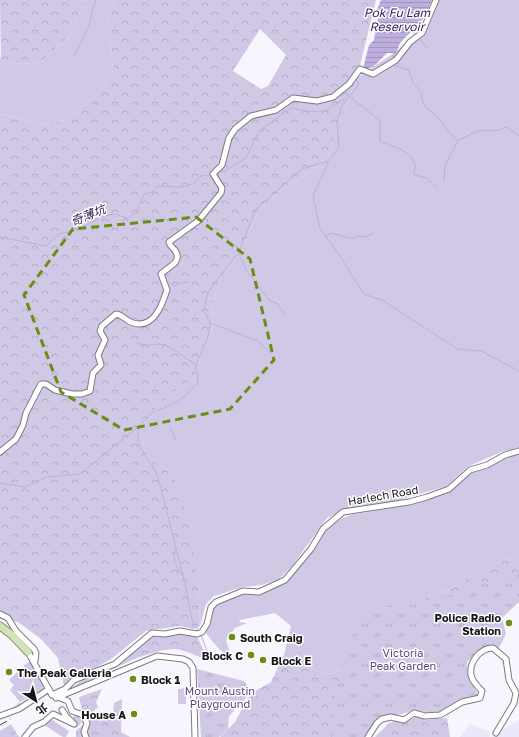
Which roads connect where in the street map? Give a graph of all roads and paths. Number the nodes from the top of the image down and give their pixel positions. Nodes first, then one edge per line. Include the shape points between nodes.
1 (436, 0) edge
2 (519, 451) edge
3 (0, 452) edge
4 (0, 614) edge
5 (0, 626) edge
6 (28, 652) joint
7 (34, 661) junction
8 (49, 689) junction
9 (54, 696) junction
10 (62, 710) dead end
11 (0, 716) edge
12 (496, 733) dead end
13 (25, 737) edge
14 (86, 737) edge
15 (196, 737) edge
16 (368, 737) edge

1 - 3 street via 419,36 410,42 392,63 377,73 358,69 349,84 336,96 317,101 293,98 269,113 251,116 232,133 224,151 222,165 213,174 222,188 221,193 198,221 169,242 177,258 161,274 167,290 157,315 135,324 116,314 103,325 100,331 105,340 98,355 101,365 93,373 90,391 72,394 41,384 17,438
2 - 9 street, Harlech Road via 470,470 449,489 427,498 343,512 323,529 311,549 286,579 260,591 241,592 216,602 211,607 208,622 197,634 180,631 152,633 115,664 74,680
4 - 7 street via 8,618 16,631 34,649
5 - 6 main road
6 - 7 street
7 - 8 street
8 - 9 street
8 - 11 street via 19,709
9 - 14 street via 68,701 73,711 83,715 87,724 84,732
9 - 15 street via 157,656 184,659 190,662 193,668
10 - 13 street via 74,724 53,714 43,723 33,727
12 - 16 street via 514,703 516,693 509,680 506,659 493,648 483,650 474,659 471,671 482,691 480,698 462,702 440,715 425,716 414,713 404,720 386,718 377,723

